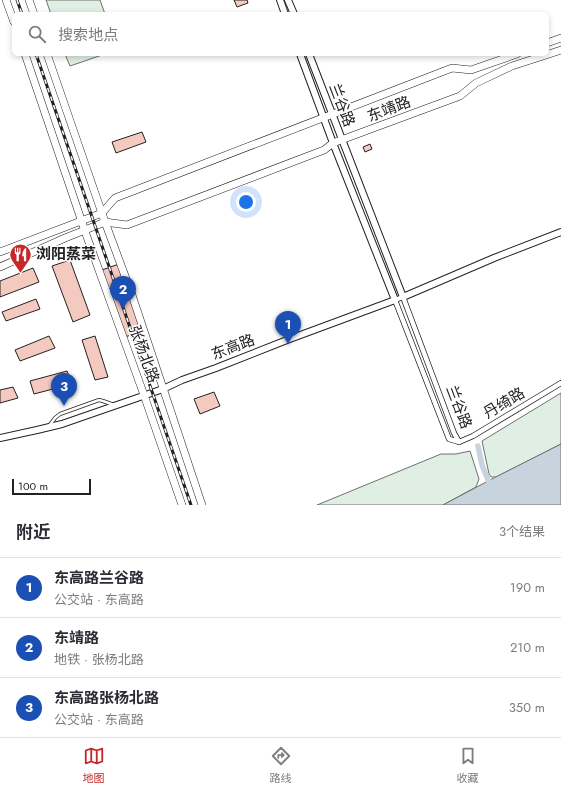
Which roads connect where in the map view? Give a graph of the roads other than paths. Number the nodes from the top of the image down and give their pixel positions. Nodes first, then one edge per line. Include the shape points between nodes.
1 (6, 0) edge
2 (29, 0) edge
3 (280, 0) edge
4 (288, 0) edge
5 (33, 12) edge
6 (284, 12) edge
7 (293, 12) edge
8 (12, 16) edge
9 (561, 38) edge
10 (549, 42) edge
11 (561, 50) edge
12 (549, 54) edge
13 (26, 56) edge
14 (49, 56) edge
15 (301, 56) edge
16 (310, 56) edge
17 (511, 56) edge
18 (543, 56) edge
19 (332, 114) junction
20 (324, 117) junction
21 (342, 140) junction
22 (333, 144) junction
23 (102, 213) junction
24 (82, 222) junction
25 (105, 222) junction
26 (85, 230) junction
27 (561, 232) edge
28 (65, 238) junction
29 (0, 252) edge
30 (0, 262) edge
31 (0, 267) edge
32 (403, 297) junction
33 (395, 300) junction
34 (561, 383) edge
35 (163, 388) junction
36 (144, 395) junction
37 (114, 405) junction
38 (47, 428) junction
39 (0, 438) edge
40 (459, 442) junction
41 (182, 505) edge
42 (202, 505) edge

1 - 8 main road
2 - 5 main road
3 - 6 street
4 - 7 street
9 - 10 main road
11 - 12 main road, 东靖路
13 - 24 main road, 张杨北路
14 - 23 main road, 张杨北路
15 - 20 street, 兰谷路
16 - 19 street, 兰谷路
17 - 19 main road, 东靖路 via 471,70 452,68
18 - 21 main road, 东靖路 via 512,66 476,83 460,96
19 - 20 main road, 东靖路
19 - 21 street, 兰谷路
20 - 22 street, 兰谷路
20 - 23 main road, 东靖路 via 115,198
21 - 22 main road, 东靖路
21 - 32 street, 兰谷路
22 - 25 main road, 东靖路 via 324,150 128,225
22 - 33 street, 兰谷路
23 - 24 main road, 东靖路
23 - 25 main road, 张杨北路
24 - 26 main road, 张杨北路
24 - 29 main road, 东靖路
25 - 26 main road, 东靖路
25 - 35 main road, 张杨北路
26 - 28 main road, 东靖路
26 - 36 main road, 张杨北路
27 - 32 street, 东高路
28 - 30 main road
28 - 31 main road, 东靖路
32 - 33 street, 东高路
32 - 40 street, 兰谷路
33 - 35 street, 东高路
33 - 40 street, 兰谷路 via 449,439
34 - 40 street, 丹绮路
35 - 36 street, 东高路
35 - 42 main road, 张杨北路
36 - 37 street, 东高路
36 - 41 main road, 张杨北路
37 - 38 street, 东高路
37 - 38 lane via 99,400 60,414
38 - 39 street, 东高路

